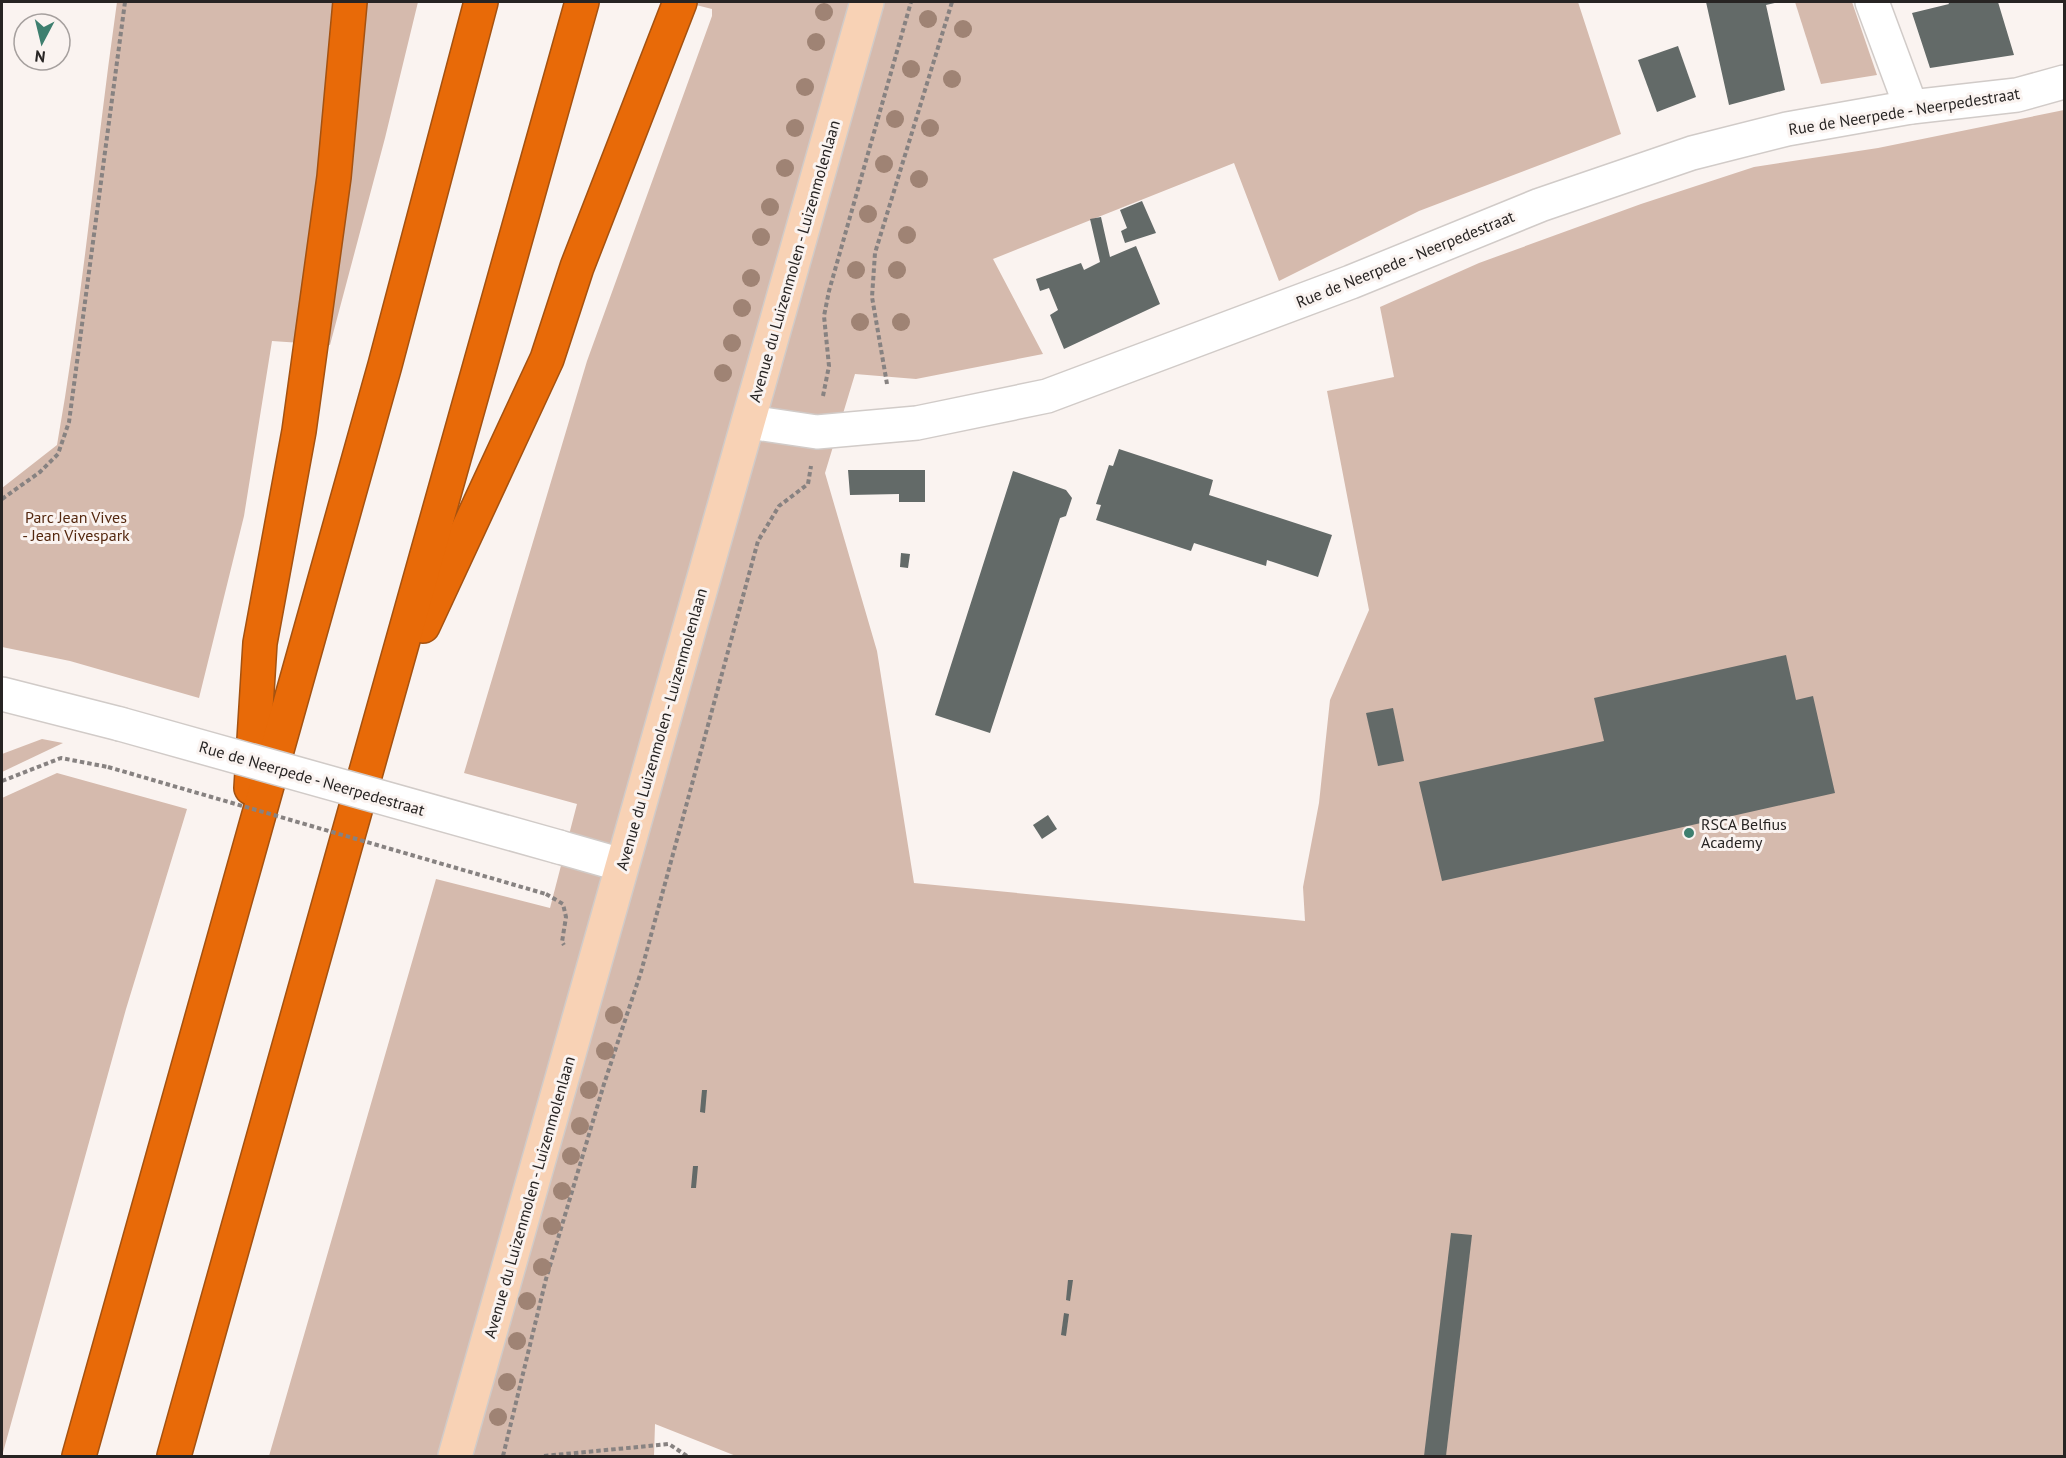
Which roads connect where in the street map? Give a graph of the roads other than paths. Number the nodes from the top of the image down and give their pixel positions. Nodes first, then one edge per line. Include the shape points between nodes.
1 (350, 2) edge
2 (481, 2) edge
3 (582, 2) edge
4 (680, 2) edge
5 (867, 2) edge
6 (1872, 2) edge
7 (2064, 82) edge
8 (1911, 107) junction
9 (749, 422) junction
10 (2, 694) edge
11 (381, 717) junction
12 (246, 856) junction
13 (622, 865) junction
14 (79, 1456) edge
15 (174, 1456) edge
16 (455, 1456) edge

1 - 12 highway via 334,177 301,420 261,643
2 - 12 highway via 388,354
3 - 11 highway
4 - 11 highway via 605,191 547,359
5 - 9 street, Avenue du Luizenmolen - Luizenmolenlaan
6 - 8 street
7 - 8 street, Rue de Neerpede - Neerpedestraat via 2017,95
8 - 9 street, Rue de Neerpede - Neerpedestraat via 1787,129 1692,153 1540,205 1351,282 1047,396 917,423 817,432
9 - 13 street, Avenue du Luizenmolen - Luizenmolenlaan
10 - 13 street, Rue de Neerpede - Neerpedestraat, bridge
11 - 15 highway
12 - 14 highway
13 - 16 street, Avenue du Luizenmolen - Luizenmolenlaan

